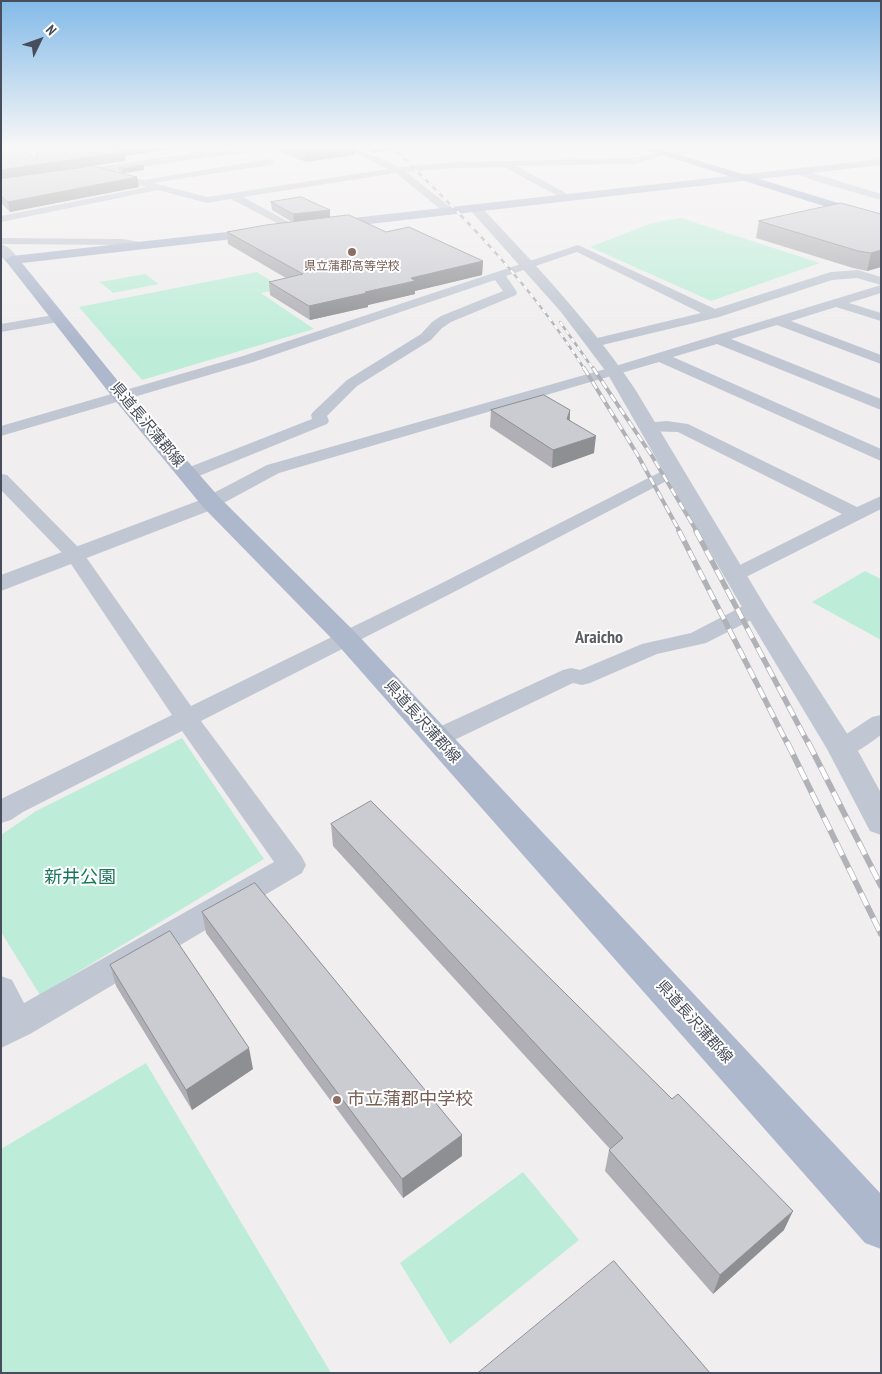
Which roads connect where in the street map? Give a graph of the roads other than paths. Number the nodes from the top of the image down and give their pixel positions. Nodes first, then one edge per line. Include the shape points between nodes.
1 (36, 212) edge
2 (270, 212) edge
3 (438, 212) edge
4 (479, 212) edge
5 (855, 212) edge
6 (1, 219) edge
7 (881, 220) edge
8 (304, 227) junction
9 (141, 245) junction
10 (4, 252) edge
11 (528, 265) junction
12 (498, 275) junction
13 (881, 280) edge
14 (881, 289) edge
15 (836, 303) junction
16 (714, 314) junction
17 (881, 317) edge
18 (59, 318) junction
19 (778, 321) junction
20 (1, 328) edge
21 (718, 339) junction
22 (594, 343) junction
23 (660, 357) junction
24 (881, 360) edge
25 (614, 371) junction
26 (120, 395) junction
27 (881, 405) edge
28 (648, 427) junction
29 (1, 430) edge
30 (881, 456) edge
31 (674, 470) junction
32 (188, 474) junction
33 (5, 489) edge
34 (211, 502) junction
35 (881, 502) edge
36 (857, 514) junction
37 (74, 554) junction
38 (735, 575) junction
39 (1, 584) edge
40 (755, 609) junction
41 (346, 638) junction
42 (187, 719) junction
43 (881, 723) edge
44 (437, 738) junction
45 (842, 749) junction
46 (5, 803) edge
47 (881, 823) edge
48 (1, 990) edge
49 (10, 1028) edge
50 (881, 1227) edge

1 - 6 street
2 - 8 street
3 - 8 main road
4 - 11 street
5 - 7 highway
8 - 9 main road
9 - 10 main road
9 - 10 street via 123,242
10 - 18 main road, 県道長沢蒲郡線
11 - 12 street
11 - 16 street via 578,248
11 - 22 street
12 - 26 street via 248,359
12 - 32 street via 510,292 446,319 426,336 352,383 319,415 321,421
13 - 16 street via 858,274 831,276
14 - 15 street
15 - 17 street
15 - 19 street
16 - 22 street
18 - 20 street
18 - 26 main road, 県道長沢蒲郡線
19 - 21 street
19 - 24 street
21 - 23 street
21 - 27 street
22 - 25 street
23 - 25 street
23 - 30 street
25 - 28 street
25 - 34 street via 273,469
26 - 29 street
26 - 32 main road, 県道長沢蒲郡線
28 - 31 street
28 - 36 street via 682,428
31 - 38 street
31 - 41 street
32 - 34 main road, 県道長沢蒲郡線
33 - 37 street
34 - 37 street
34 - 41 main road, 県道長沢蒲郡線
35 - 36 street
36 - 38 street
37 - 39 street
37 - 42 street
38 - 40 street
40 - 44 street via 698,638 650,649 582,678 571,675
40 - 45 street
41 - 42 street
41 - 44 main road, 県道長沢蒲郡線
42 - 46 street
42 - 49 street via 292,865
43 - 45 street
44 - 50 main road, 県道長沢蒲郡線
45 - 47 street
48 - 49 street

